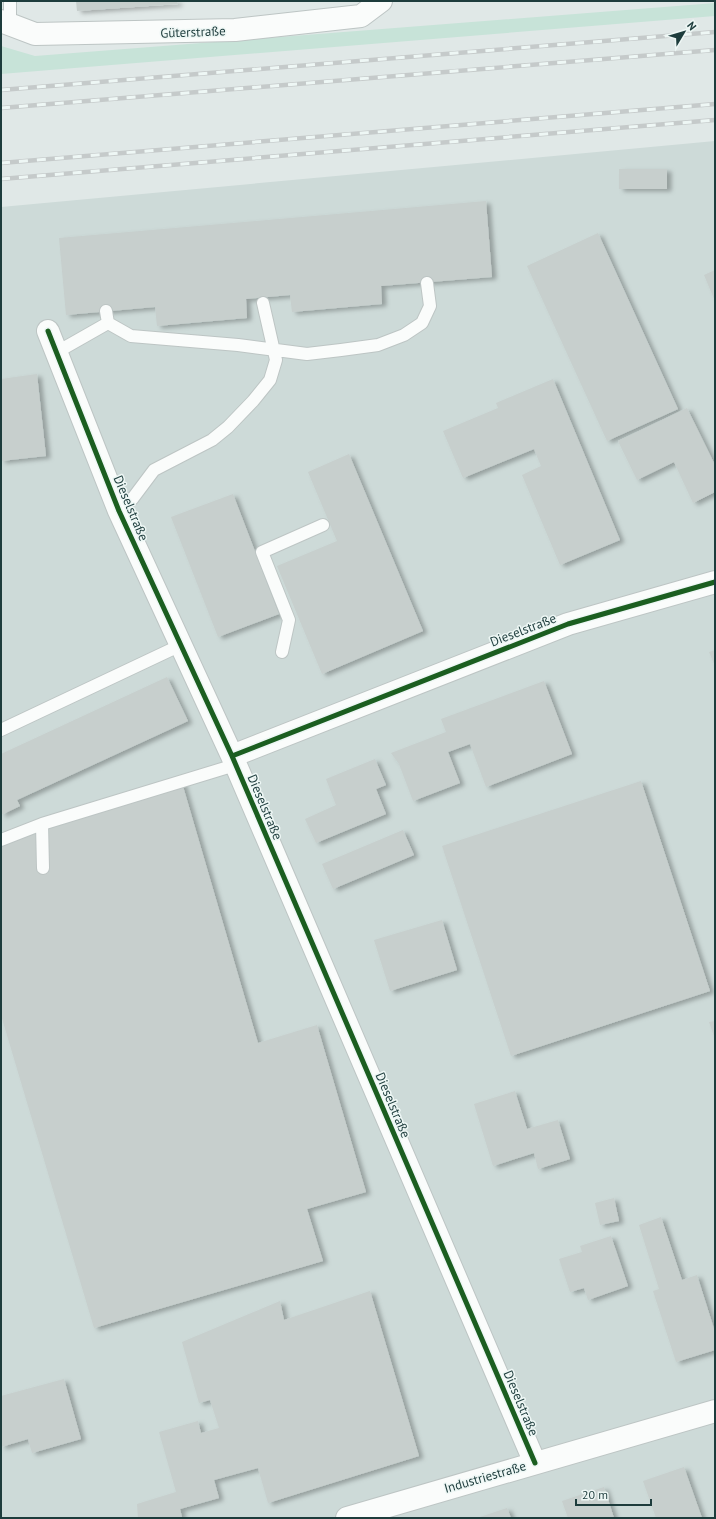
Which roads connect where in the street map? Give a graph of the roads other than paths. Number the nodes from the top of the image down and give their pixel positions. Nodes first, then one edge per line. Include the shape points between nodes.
1 (10, 1) edge
2 (381, 1) edge
3 (5, 22) edge
4 (427, 282) dead end
5 (263, 302) dead end
6 (48, 331) dead end
7 (274, 349) junction
8 (57, 352) junction
9 (119, 511) junction
10 (323, 525) dead end
11 (715, 582) edge
12 (181, 645) junction
13 (282, 652) dead end
14 (1, 730) edge
15 (234, 760) junction
16 (42, 824) junction
17 (1, 840) edge
18 (43, 868) dead end
19 (715, 1410) edge
20 (534, 1463) junction
21 (347, 1518) edge

1 - 3 lane
2 - 3 street, Güterstraße via 361,16 235,30 35,34
4 - 7 lane via 430,306 422,323 404,335 378,345 307,354
5 - 7 lane
6 - 8 street, Dieselstraße
7 - 8 lane via 131,336 107,317
7 - 9 lane via 276,360 270,380 253,401 212,440 154,470 133,498
8 - 9 street, Dieselstraße
9 - 12 street, Dieselstraße
10 - 13 lane via 262,552 289,620
11 - 15 street, Dieselstraße via 568,624
12 - 14 lane
12 - 15 street, Dieselstraße
15 - 16 lane
15 - 20 street, Dieselstraße
16 - 17 lane
16 - 18 lane
19 - 20 street, Industriestraße
20 - 21 street, Industriestraße

